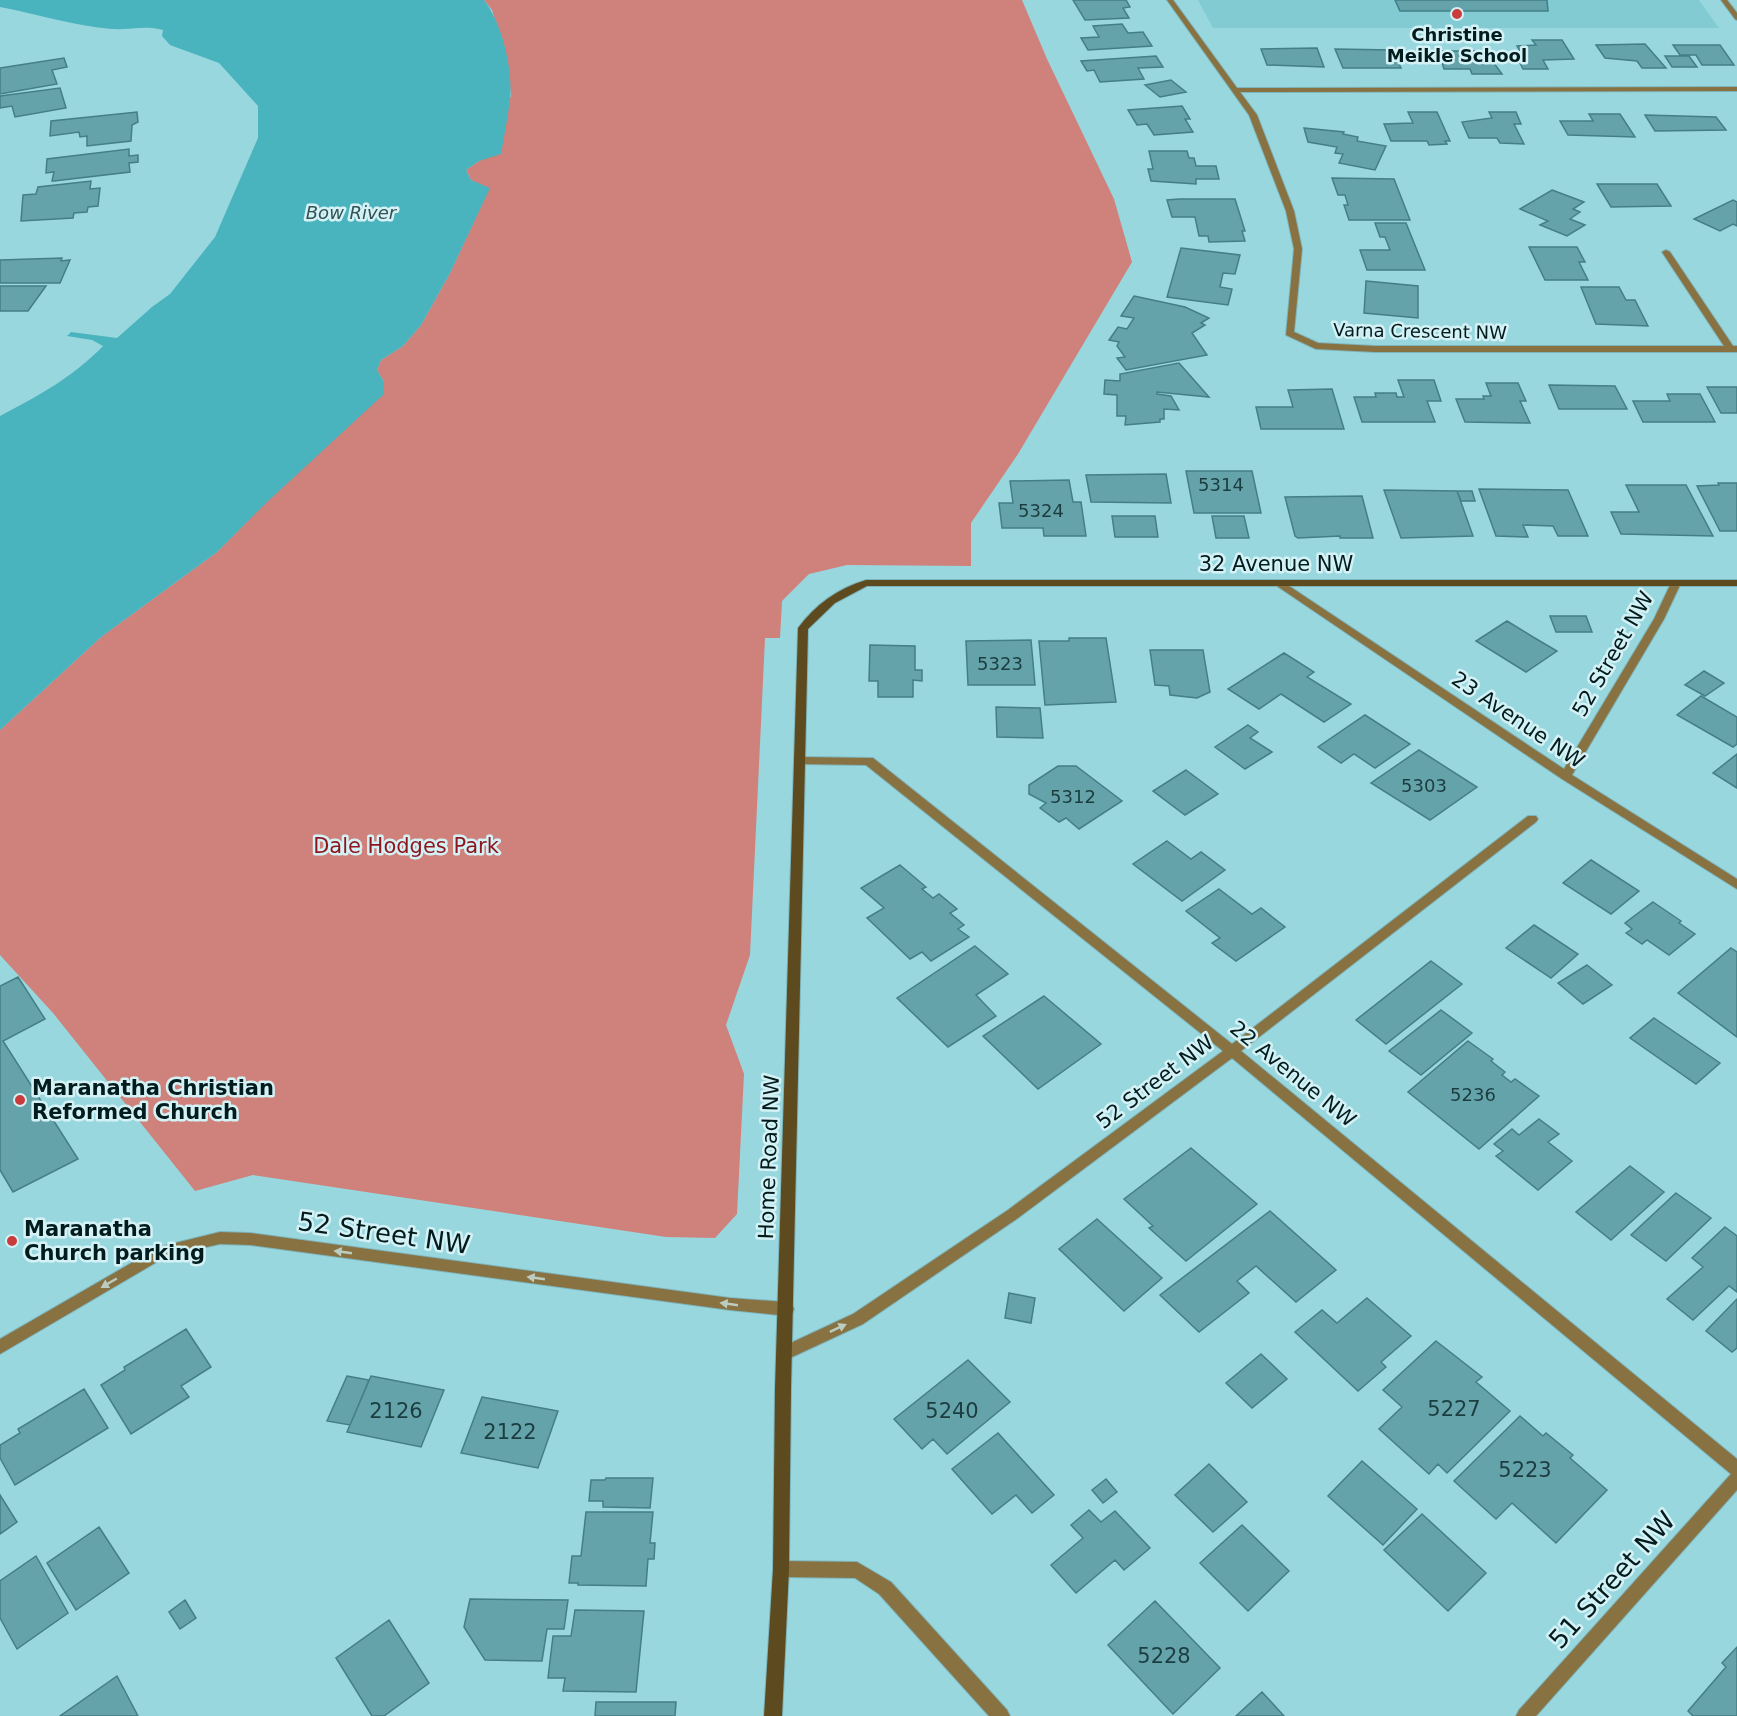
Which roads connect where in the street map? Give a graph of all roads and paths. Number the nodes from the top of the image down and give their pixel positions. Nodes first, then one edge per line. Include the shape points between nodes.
1 (1170, 0) edge
2 (1724, 0) edge
3 (1737, 18) edge
4 (1737, 89) edge
5 (1235, 90) junction
6 (1666, 252) dead end
7 (1733, 349) edge
8 (1676, 583) junction
9 (1737, 583) edge
10 (1279, 584) junction
11 (821, 606) joint
12 (801, 761) junction
13 (1566, 776) junction
14 (1532, 819) dead end
15 (1737, 885) edge
16 (1232, 1051) junction
17 (787, 1309) junction
18 (0, 1347) edge
19 (785, 1353) junction
20 (1737, 1469) edge
21 (1737, 1479) edge
22 (781, 1569) junction
23 (774, 1716) edge
24 (1001, 1716) edge
25 (1525, 1716) edge

1 - 5 street
2 - 3 street
4 - 5 street
5 - 7 street, Varna Crescent NW via 1253,115 1290,211 1298,249 1289,333 1316,346 1375,349
6 - 7 street
8 - 9 street, 32 Avenue NW
8 - 10 street, 32 Avenue NW
8 - 13 street, 52 Street NW via 1659,619
10 - 11 street, 32 Avenue NW via 866,583
10 - 13 street, 23 Avenue NW
11 - 12 street, Home Road NW via 803,628
12 - 16 street, 22 Avenue NW via 869,761
12 - 17 street, Home Road NW
13 - 15 street, 23 Avenue NW
14 - 16 street, 52 Street NW
19 -> 16 street, 52 Street NW via 858,1319 1012,1214
16 - 20 street, 22 Avenue NW
17 -> 18 street, 52 Street NW via 220,1238 164,1251
17 - 19 street, Home Road NW
19 - 22 street, Home Road NW
21 - 25 street, 51 Street NW
22 - 23 street, Home Road NW
22 - 24 street via 857,1570 885,1588

